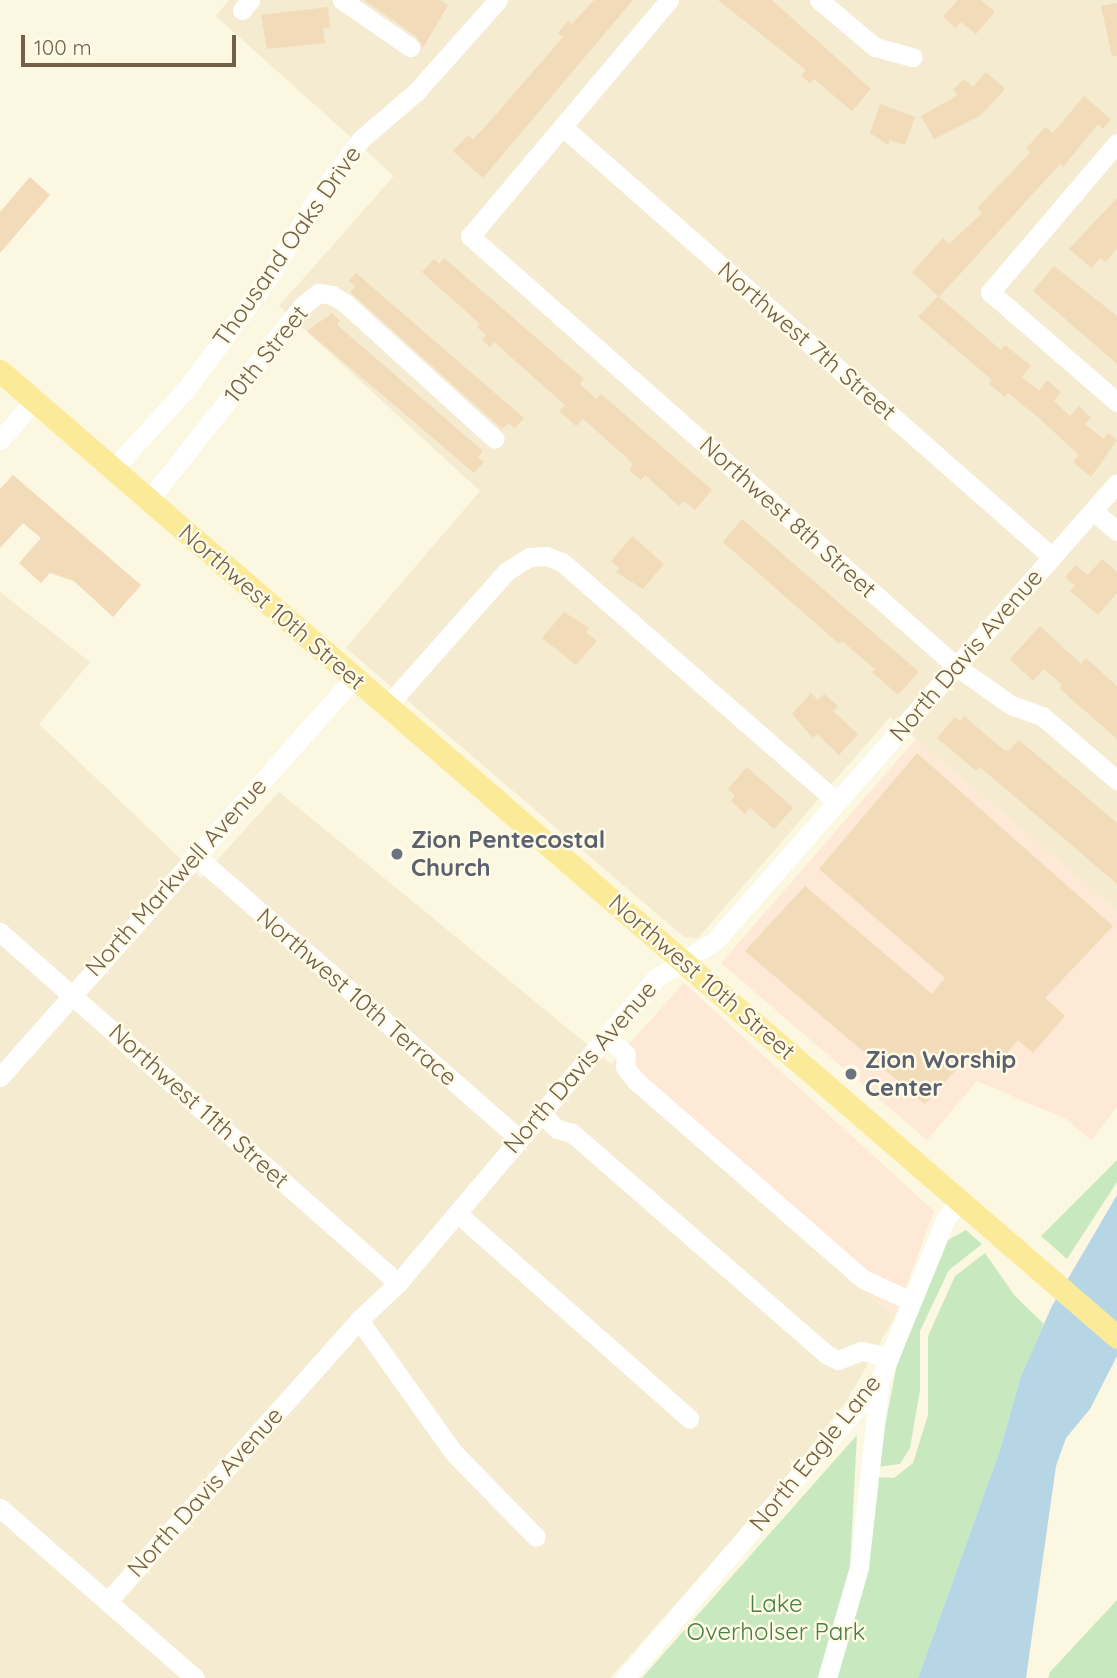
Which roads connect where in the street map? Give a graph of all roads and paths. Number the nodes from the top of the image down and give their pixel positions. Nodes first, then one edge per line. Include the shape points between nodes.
1 (342, 0) edge
2 (669, 0) edge
3 (819, 0) edge
4 (485, 3) edge
5 (410, 47) dead end
6 (913, 57) dead end
7 (563, 127) junction
8 (1117, 143) edge
9 (0, 371) edge
10 (34, 401) junction
11 (1117, 402) edge
12 (495, 439) dead end
13 (0, 440) edge
14 (113, 469) junction
15 (1117, 483) edge
16 (149, 500) junction
17 (1093, 511) junction
18 (1117, 531) edge
19 (1051, 556) junction
20 (957, 667) junction
21 (354, 678) junction
22 (387, 706) junction
23 (1117, 780) edge
24 (837, 802) junction
25 (195, 855) junction
26 (0, 932) edge
27 (685, 962) junction
28 (73, 994) junction
29 (607, 1037) junction
30 (0, 1077) edge
31 (543, 1115) junction
32 (518, 1138) junction
33 (959, 1200) junction
34 (457, 1213) junction
35 (398, 1283) junction
36 (911, 1301) junction
37 (359, 1320) junction
38 (1117, 1337) edge
39 (887, 1357) junction
40 (880, 1380) junction
41 (690, 1418) dead end
42 (0, 1508) edge
43 (536, 1537) dead end
44 (108, 1601) junction
45 (195, 1678) edge
46 (625, 1678) edge
47 (827, 1678) edge

1 - 5 street
2 - 7 street
3 - 6 street via 874,47
4 - 14 street, Thousand Oaks Drive via 416,92 361,139 317,198 267,280 186,389
7 - 19 street, Northwest 7th Street
7 - 20 street, Northwest 8th Street via 470,236
8 - 11 street via 990,292
9 - 10 main road, Northwest 10th Street
10 - 13 street
10 - 14 main road, Northwest 10th Street
12 - 16 street, 10th Street via 345,303 318,293 302,306
14 - 16 main road, Northwest 10th Street
15 - 17 street, North Davis Avenue
16 - 21 main road, Northwest 10th Street
17 - 18 street
17 - 19 street, North Davis Avenue
19 - 20 street, North Davis Avenue
20 - 23 street, Northwest 8th Street via 1011,705 1042,716
20 - 24 street, North Davis Avenue
21 - 22 main road, Northwest 10th Street
21 - 25 street, North Markwell Avenue
22 - 24 street via 507,571 528,557 546,556 562,562
22 - 27 main road, Northwest 10th Street
24 - 27 street, North Davis Avenue via 715,941
25 - 28 street, North Markwell Avenue
25 - 32 street, Northwest 10th Terrace
26 - 28 street, Northwest 11th Street
27 - 29 street, North Davis Avenue via 656,978
27 - 33 main road, Northwest 10th Street
28 - 30 street, North Markwell Avenue
28 - 35 street, Northwest 11th Street
29 - 31 street, North Davis Avenue
29 - 36 street via 626,1054 625,1067 636,1081 863,1279
31 - 32 street, North Davis Avenue
31 - 39 street via 557,1129 572,1133 826,1354 838,1360 862,1351
32 - 34 street, North Davis Avenue
33 - 36 street, North Eagle Lane via 945,1220
33 - 38 main road, Northwest 10th Street
34 - 35 street, North Davis Avenue
34 - 41 street
35 - 37 street, North Davis Avenue
36 - 39 street, North Eagle Lane
37 - 43 street via 454,1453
37 - 44 street, North Davis Avenue
39 - 40 street, North Eagle Lane
40 - 46 street, North Eagle Lane
40 - 47 street via 859,1567
42 - 44 street
44 - 45 street

